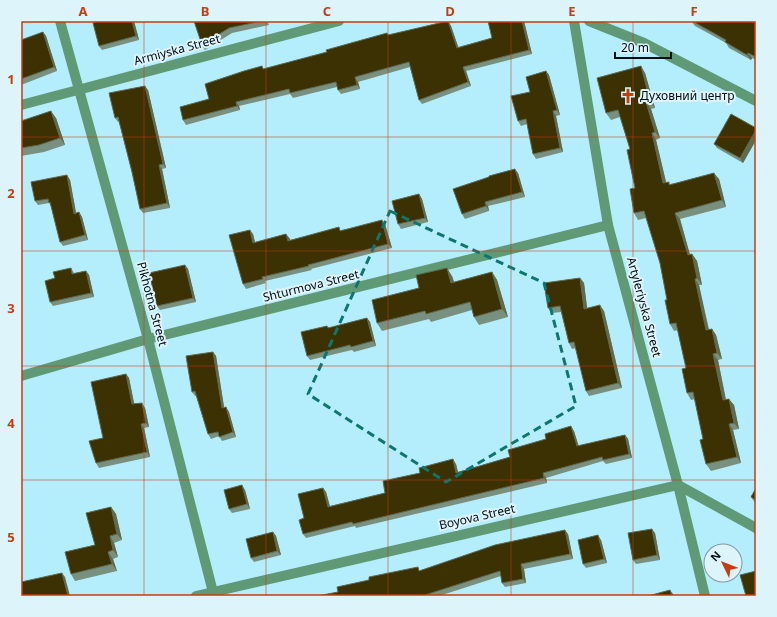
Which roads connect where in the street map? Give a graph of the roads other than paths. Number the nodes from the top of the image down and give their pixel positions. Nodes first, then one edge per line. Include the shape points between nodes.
1 (60, 21) edge
2 (339, 21) edge
3 (574, 21) edge
4 (589, 21) edge
5 (80, 89) junction
6 (756, 102) edge
7 (21, 105) edge
8 (608, 225) junction
9 (148, 339) junction
10 (21, 376) edge
11 (678, 485) junction
12 (756, 528) edge
13 (213, 594) edge
14 (196, 596) edge
15 (705, 596) edge

1 - 5 street, Pikhotna Street
2 - 5 street, Armiyska Street
3 - 8 street, Artyleriyska Street
4 - 6 street via 644,43
5 - 7 street, Armiyska Street
5 - 9 street, Pikhotna Street
8 - 9 street, Shturmova Street
8 - 11 street, Artyleriyska Street
9 - 10 street, Shturmova Street
9 - 13 street, Pikhotna Street
11 - 12 street
11 - 13 street, Boyova Street
11 - 15 street, Artyleriyska Street
13 - 14 street, Boyova Street

